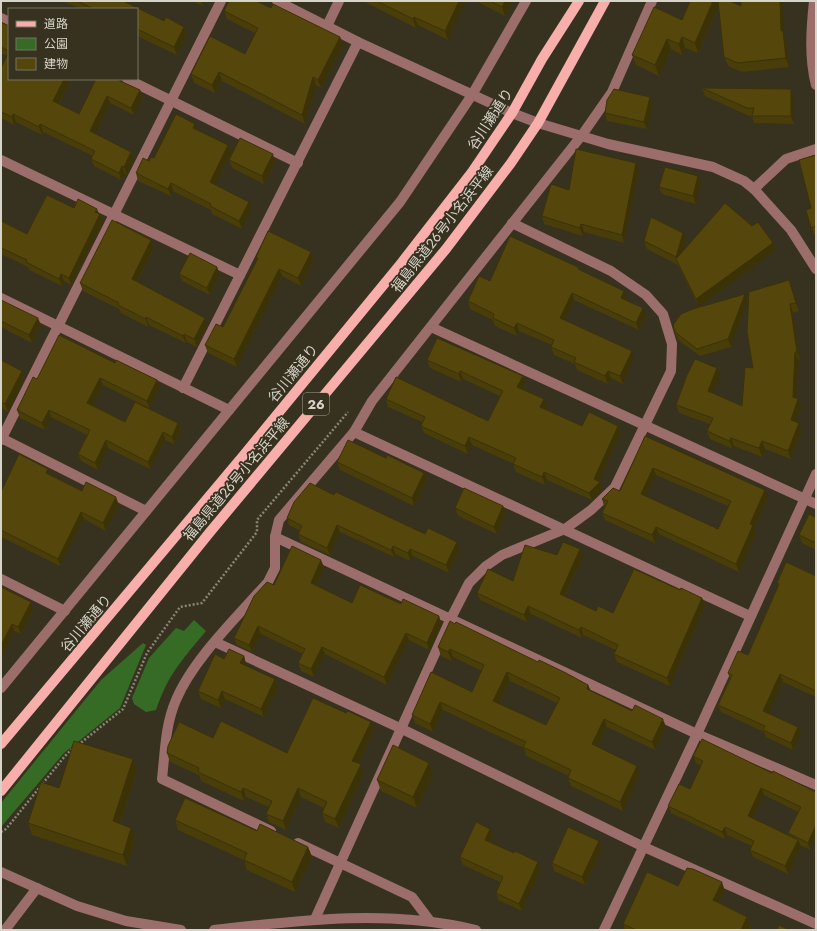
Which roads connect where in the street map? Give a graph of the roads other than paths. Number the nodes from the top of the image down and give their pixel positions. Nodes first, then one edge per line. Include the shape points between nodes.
1 (221, 1) edge
2 (276, 1) edge
3 (339, 1) edge
4 (526, 1) edge
5 (579, 1) edge
6 (605, 1) edge
7 (652, 1) edge
8 (814, 1) edge
9 (327, 26) junction
10 (358, 42) junction
11 (129, 80) edge
12 (816, 85) edge
13 (472, 95) junction
14 (171, 101) junction
15 (512, 114) junction
16 (538, 123) junction
17 (582, 135) junction
18 (816, 150) edge
19 (1, 160) edge
20 (298, 163) junction
21 (754, 189) junction
22 (114, 214) junction
23 (512, 223) junction
24 (816, 269) edge
25 (240, 275) junction
26 (1, 298) edge
27 (58, 326) junction
28 (432, 328) junction
29 (183, 388) junction
30 (229, 410) junction
31 (644, 424) junction
32 (354, 432) junction
33 (1, 439) edge
34 (816, 474) edge
35 (804, 499) junction
36 (816, 504) edge
37 (146, 511) junction
38 (565, 529) junction
39 (275, 537) junction
40 (1, 579) edge
41 (65, 611) junction
42 (750, 616) junction
43 (451, 618) junction
44 (215, 642) junction
45 (1, 688) edge
46 (402, 729) junction
47 (697, 734) junction
48 (1, 744) edge
49 (816, 785) edge
50 (1, 791) edge
51 (644, 847) junction
52 (340, 864) junction
53 (1, 872) edge
54 (36, 888) junction
55 (315, 919) junction
56 (430, 921) junction
57 (816, 924) edge
58 (5, 930) edge
59 (181, 930) edge
60 (214, 930) edge
61 (476, 930) edge
62 (604, 930) edge

1 - 14 street
2 - 9 street
3 - 9 street
4 - 13 street
5 - 15 main road, 谷川瀬通り / 26 via 542,59
6 - 16 main road, 福島県道26号小名浜平線 / 26
7 - 17 street via 612,92
8 - 12 street via 812,68
9 - 10 street
10 - 13 street
10 - 20 street
11 - 14 street
13 - 15 street
13 - 30 street via 400,202
14 - 20 street
14 - 22 street
15 - 16 street
15 - 48 main road, 谷川瀬通り / 26 via 472,172 394,272
16 - 17 street
16 - 50 main road, 福島県道26号小名浜平線 / 26 via 512,163 446,249 200,544
17 - 21 street via 608,144 713,167 744,181
17 - 23 street
18 - 21 street via 786,159
19 - 22 street
20 - 25 street
21 - 24 street via 792,230
22 - 25 street
22 - 27 street
23 - 28 street
23 - 31 street via 610,271 646,295 662,314 672,344 671,371
25 - 29 street
26 - 27 street
27 - 29 street
27 - 33 street
28 - 31 street
28 - 32 street via 372,401
29 - 30 street
30 - 37 street
31 - 35 street
31 - 38 street via 615,486 592,510
32 - 38 street
32 - 39 street via 279,520
33 - 37 street
34 - 35 street
35 - 36 street
35 - 42 street
37 - 41 street
38 - 42 street
38 - 43 street via 502,555 486,566 469,583
39 - 43 street
39 - 44 street via 274,568 268,582
40 - 41 street
41 - 45 street
42 - 47 street
43 - 46 street
43 - 47 street
44 - 46 street
44 - 52 street via 190,674 176,700 168,727 162,779
46 - 51 street
46 - 52 street
47 - 49 street
47 - 51 street
51 - 57 street
51 - 62 street
52 - 55 street
52 - 56 street via 412,897
53 - 54 street
54 - 58 street
54 - 59 street via 77,906 126,921
55 - 56 street via 376,916
55 - 60 street
56 - 61 street

